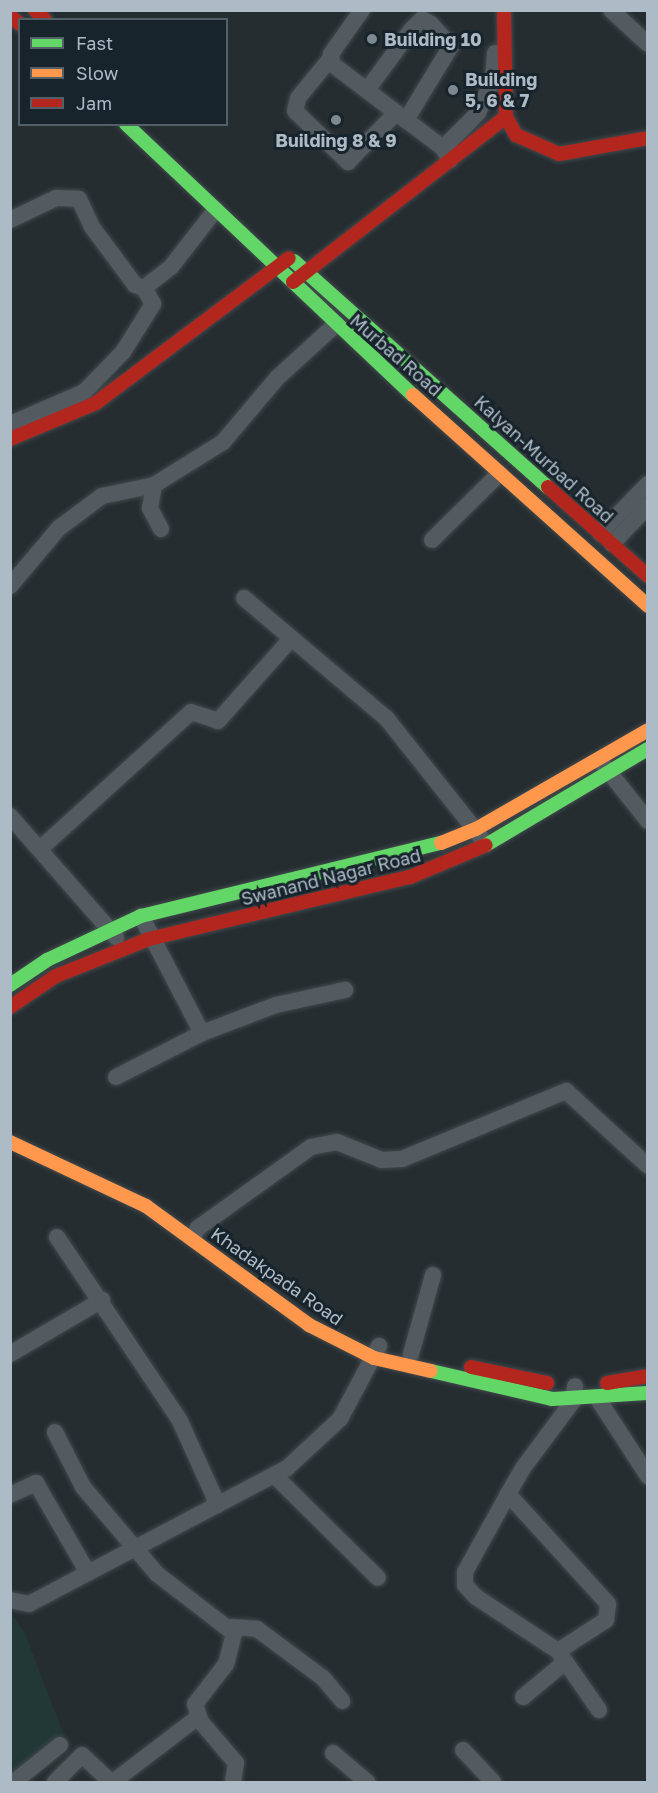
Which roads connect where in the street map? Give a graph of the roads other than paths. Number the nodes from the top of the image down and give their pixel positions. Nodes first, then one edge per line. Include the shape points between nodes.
1 (362, 10) edge
2 (493, 10) edge
3 (504, 10) edge
4 (611, 10) edge
5 (426, 16) edge
6 (648, 44) edge
7 (330, 59) junction
8 (368, 90) junction
9 (401, 116) junction
10 (506, 117) junction
11 (128, 126) edge
12 (648, 138) edge
13 (446, 154) junction
14 (203, 174) dead end
15 (216, 209) junction
16 (10, 220) edge
17 (289, 257) junction
18 (274, 268) junction
19 (305, 271) junction
20 (291, 284) junction
21 (144, 288) junction
22 (335, 325) junction
23 (453, 402) junction
24 (439, 417) junction
25 (10, 424) edge
26 (10, 439) edge
27 (500, 473) junction
28 (648, 484) edge
29 (154, 485) junction
30 (648, 506) edge
31 (160, 529) dead end
32 (606, 538) junction
33 (432, 540) dead end
34 (648, 576) edge
35 (10, 586) edge
36 (244, 598) dead end
37 (648, 606) edge
38 (289, 640) junction
39 (648, 730) edge
40 (648, 749) edge
41 (598, 756) junction
42 (609, 772) junction
43 (552, 784) junction
44 (561, 800) junction
45 (10, 816) edge
46 (648, 821) edge
47 (476, 829) junction
48 (486, 845) junction
49 (41, 848) junction
50 (417, 852) junction
51 (424, 873) junction
52 (141, 916) junction
53 (113, 927) junction
54 (150, 939) junction
55 (120, 949) junction
56 (47, 960) junction
57 (56, 976) junction
58 (10, 987) edge
59 (345, 990) dead end
60 (15, 1004) edge
61 (202, 1033) junction
62 (116, 1077) dead end
63 (10, 1131) edge
64 (10, 1142) edge
65 (648, 1166) edge
66 (148, 1201) junction
67 (195, 1233) junction
68 (57, 1237) dead end
69 (433, 1275) dead end
70 (102, 1300) junction
71 (376, 1352) junction
72 (10, 1354) edge
73 (411, 1354) junction
74 (466, 1373) junction
75 (648, 1376) edge
76 (521, 1377) junction
77 (518, 1392) junction
78 (574, 1393) junction
79 (648, 1393) edge
80 (598, 1399) junction
81 (55, 1432) dead end
82 (274, 1475) junction
83 (648, 1476) edge
84 (508, 1494) junction
85 (10, 1495) edge
86 (218, 1504) junction
87 (135, 1548) junction
88 (88, 1573) junction
89 (378, 1578) dead end
90 (10, 1600) edge
91 (231, 1627) junction
92 (562, 1657) junction
93 (523, 1697) dead end
94 (342, 1701) dead end
95 (599, 1710) dead end
96 (198, 1717) junction
97 (60, 1745) dead end
98 (463, 1750) dead end
99 (333, 1753) dead end
100 (14, 1782) edge
101 (55, 1782) edge
102 (112, 1782) edge
103 (232, 1782) edge
104 (367, 1782) edge
105 (493, 1782) edge

1 - 7 street
2 - 13 street via 493,80 478,113
3 - 10 main road
4 - 6 street
5 - 8 street
5 - 9 street via 451,46
7 - 8 street
7 - 9 street via 298,98 295,111 348,162
8 - 9 street
9 - 13 street
10 - 12 main road via 516,135 560,154
10 - 13 main road
11 - 15 main road, Murbad Road
13 - 19 main road
14 - 17 main road, Kalyan-Murbad Road
15 - 18 main road, Murbad Road
15 - 21 street via 171,267
16 - 21 street via 56,198 79,200 104,244 135,285
17 - 18 main road
17 - 19 main road, Kalyan-Murbad Road
18 - 20 main road, Murbad Road
18 - 26 main road via 96,404
19 - 20 main road
19 - 23 main road, Kalyan-Murbad Road
20 - 22 main road, Murbad Road
21 - 25 street via 153,304 123,352 84,392
22 - 24 main road, Murbad Road
22 - 29 street via 277,378 223,442
23 - 24 main road
23 - 32 main road, Kalyan-Murbad Road
24 - 27 main road, Murbad Road
27 - 33 street
27 - 37 main road, Murbad Road
28 - 32 street
29 - 31 street via 150,508
29 - 35 street via 102,496 59,528
30 - 32 street
32 - 34 main road, Kalyan-Murbad Road
36 - 38 street
38 - 47 street via 387,719
38 - 49 street via 218,721 191,712
39 - 41 main road, Swanand Nagar Road
40 - 42 main road, Swanand Nagar Road
41 - 42 street
41 - 43 main road, Swanand Nagar Road
42 - 44 main road, Swanand Nagar Road
42 - 46 street
43 - 44 main road
43 - 47 main road, Swanand Nagar Road
44 - 48 main road, Swanand Nagar Road
45 - 49 street
47 - 48 street
47 - 50 main road, Swanand Nagar Road
48 - 51 main road, Swanand Nagar Road
49 - 53 street
50 - 51 main road
50 - 52 main road, Swanand Nagar Road
51 - 54 main road, Swanand Nagar Road
52 - 53 main road, Swanand Nagar Road
52 - 54 street
53 - 55 street
53 - 56 main road, Swanand Nagar Road
54 - 55 main road, Swanand Nagar Road
54 - 61 street
55 - 57 main road, Swanand Nagar Road
56 - 57 main road
56 - 58 main road, Swanand Nagar Road
57 - 60 main road, Swanand Nagar Road
58 - 60 main road
59 - 61 street via 276,1005
61 - 62 street
63 - 66 main road, Khadakpada Road
64 - 66 main road, Khadakpada Road
65 - 67 street via 566,1091 402,1159 382,1160 327,1141
66 - 67 main road, Khadakpada Road
67 - 71 main road, Khadakpada Road via 309,1325
68 - 70 street
69 - 73 street
70 - 72 street
70 - 86 street via 180,1421
71 - 73 main road, Khadakpada Road
71 - 74 main road, Khadakpada Road
71 - 82 street via 340,1419
73 - 74 main road, Khadakpada Road
74 - 76 main road, Khadakpada Road
74 - 77 main road, Khadakpada Road
75 - 78 main road, Khadakpada Road
76 - 77 main road
76 - 78 main road, Khadakpada Road
77 - 78 main road, Khadakpada Road
78 - 80 main road, Khadakpada Road
78 - 84 street
79 - 80 main road, Khadakpada Road
80 - 83 street
81 - 87 street via 83,1488
82 - 86 street
82 - 89 street
84 - 92 street via 608,1604 606,1620
84 - 92 street via 465,1572 465,1585
85 - 88 street via 36,1483
86 - 87 street
87 - 88 street
87 - 91 street via 176,1592
88 - 90 street via 29,1604
91 - 94 street via 257,1629 322,1678
91 - 96 street via 234,1641 226,1664 198,1695
92 - 93 street
92 - 95 street
96 - 102 street
96 - 103 street via 236,1763
97 - 100 street
98 - 105 street
99 - 104 street
101 - 102 street via 82,1755

